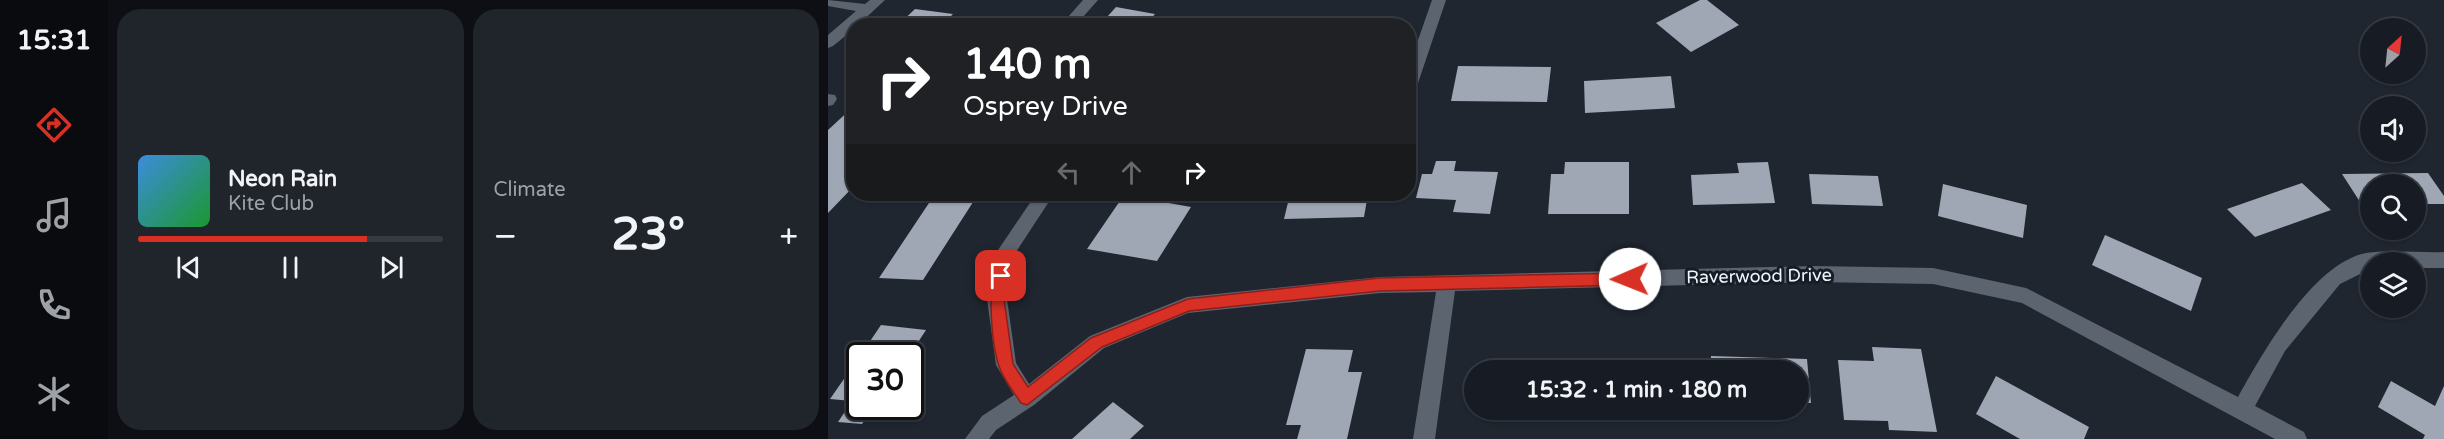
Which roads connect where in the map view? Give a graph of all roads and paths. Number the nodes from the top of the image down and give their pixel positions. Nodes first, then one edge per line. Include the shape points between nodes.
1 (1091, 0) edge
2 (1439, 0) edge
3 (828, 2) edge
4 (873, 4) edge
5 (857, 18) edge
6 (1074, 18) edge
7 (846, 27) edge
8 (828, 43) edge
9 (1416, 68) edge
10 (1040, 201) edge
11 (2444, 260) edge
12 (1447, 283) junction
13 (1027, 398) junction
14 (2242, 410) junction
15 (976, 439) edge
16 (1424, 439) edge
17 (2296, 439) edge

1 - 6 lane
2 - 9 lane
3 - 4 lane
4 - 5 lane
7 - 8 lane
10 - 13 street via 1005,253 997,299 1006,365
11 - 14 street via 2366,261 2333,278 2278,345
12 - 13 street, Raverwood Drive via 1380,285 1188,305 1097,342
12 - 14 street, Raverwood Drive via 1933,276 2026,296
12 - 16 street
13 - 15 street, Raverwood Drive via 989,423
14 - 17 street, Raverwood Drive

